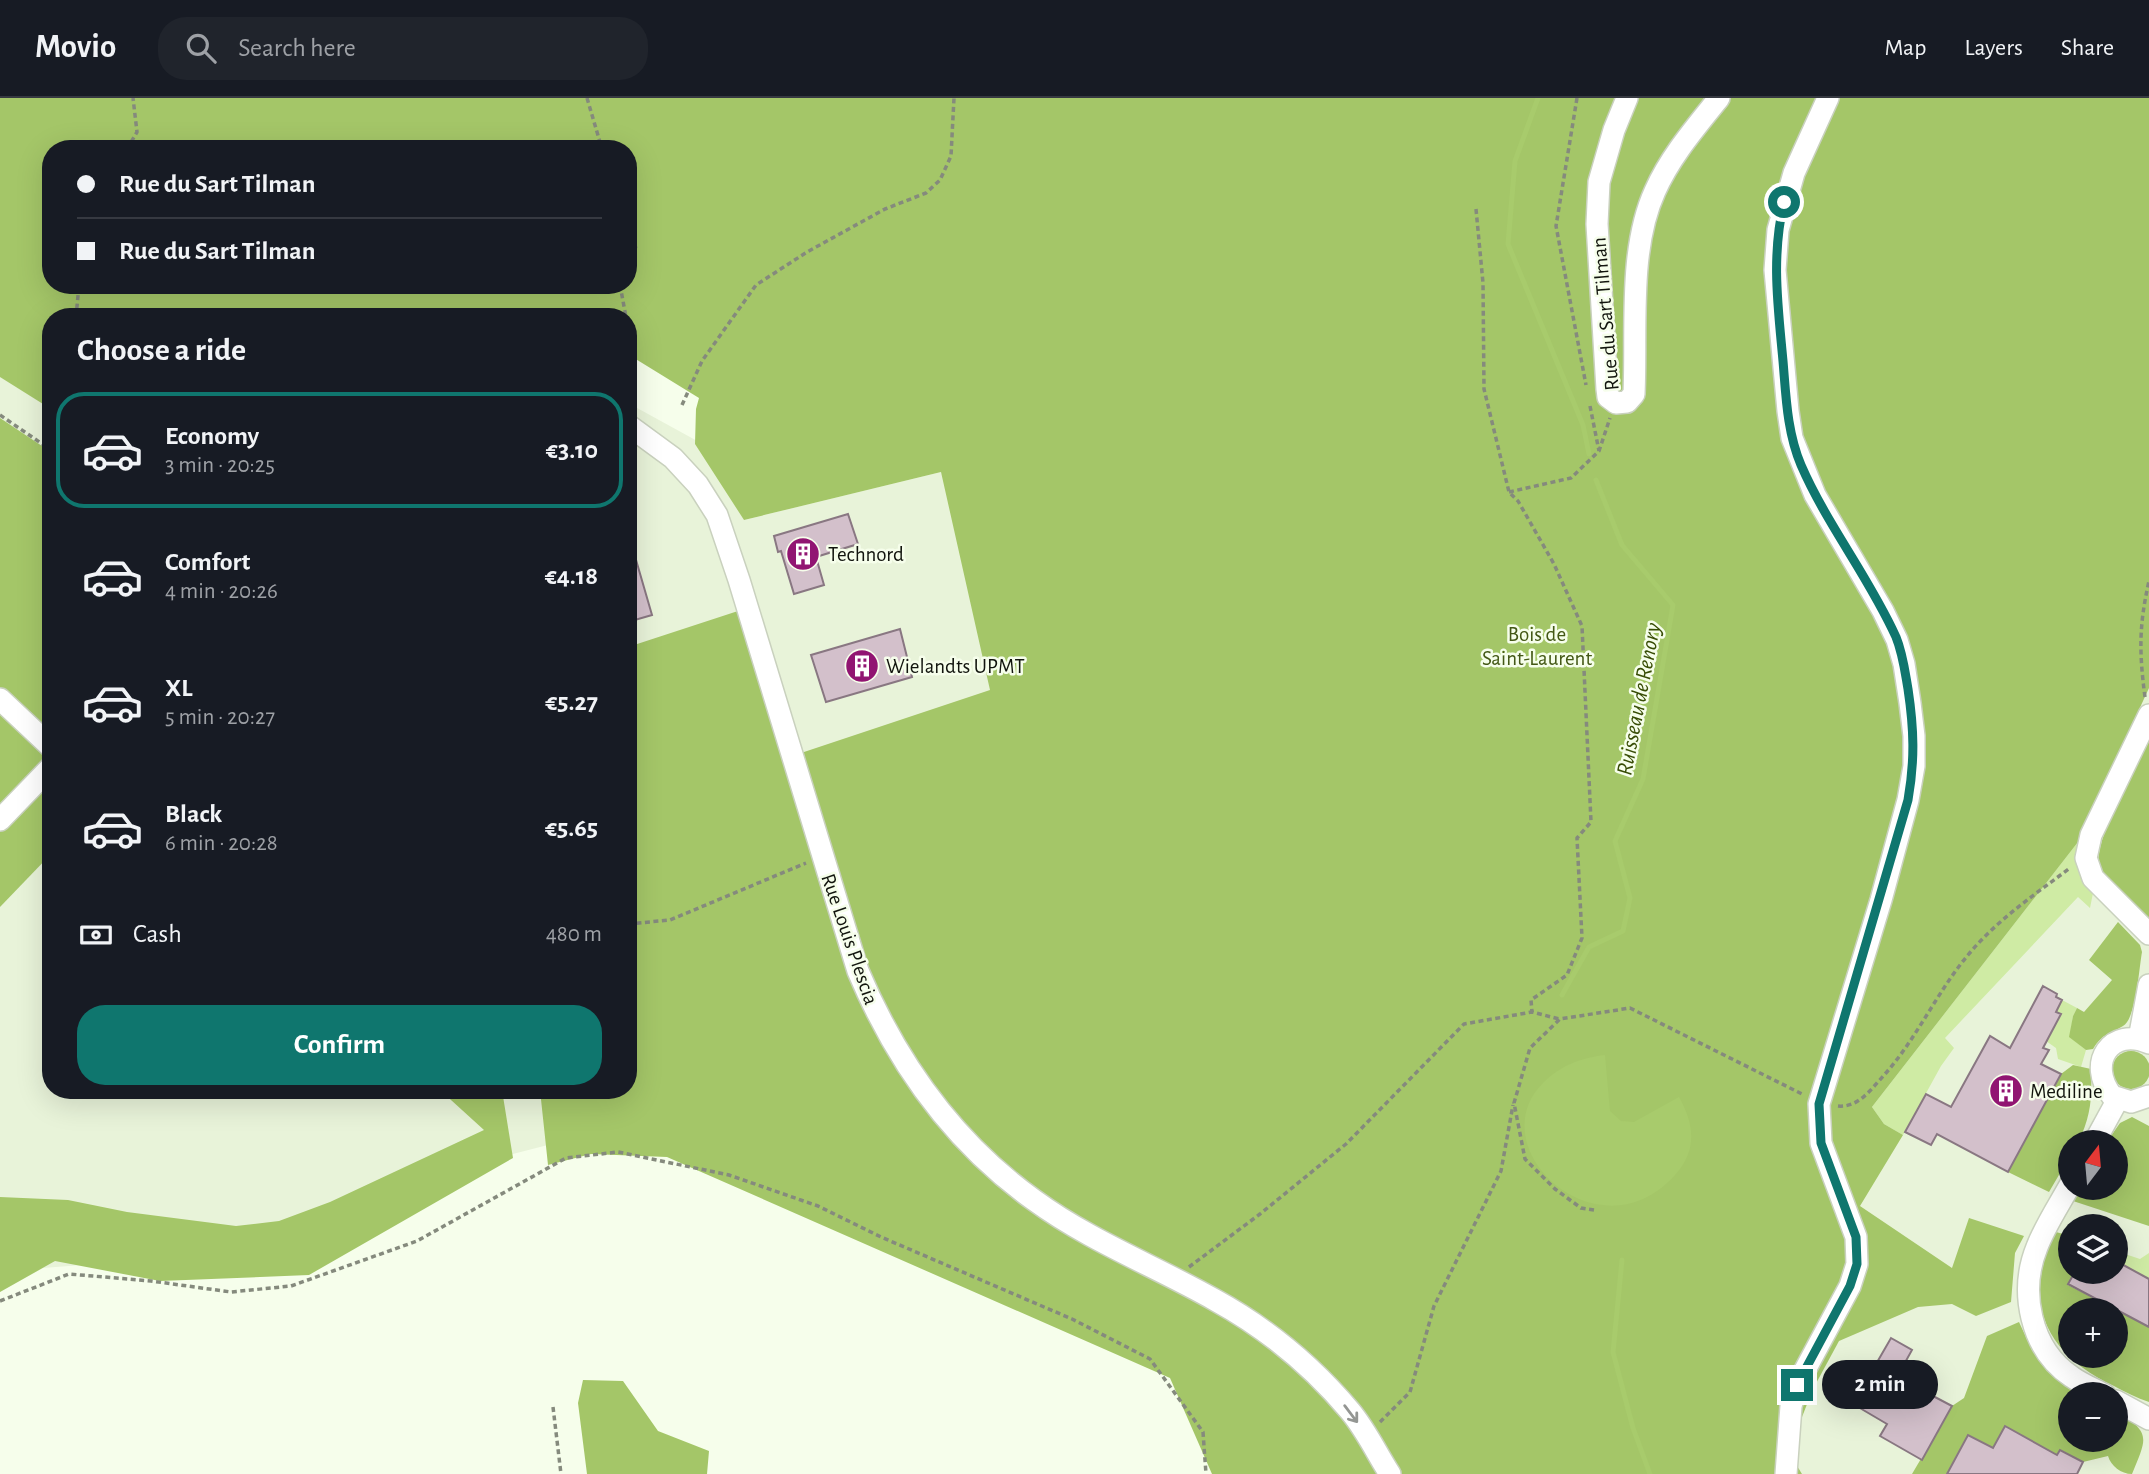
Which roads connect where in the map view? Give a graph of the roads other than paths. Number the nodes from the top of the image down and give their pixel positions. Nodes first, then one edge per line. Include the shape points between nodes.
1 (1627, 98) edge
2 (1719, 98) edge
3 (1828, 98) edge
4 (637, 432) edge
5 (0, 699) edge
6 (2148, 717) edge
7 (42, 739) edge
8 (42, 776) edge
9 (0, 820) edge
10 (2149, 934) edge
11 (2149, 985) edge
12 (2144, 1041) edge
13 (2149, 1097) edge
14 (2118, 1099) junction
15 (2101, 1130) edge
16 (2062, 1200) edge
17 (2081, 1382) edge
18 (2128, 1408) edge
19 (2149, 1419) edge
20 (1390, 1474) edge
21 (1786, 1474) edge

1 - 2 street, Rue du Sart Tilman via 1599,182 1597,224 1607,389 1616,403 1627,402 1634,394 1638,258 1653,194 1666,168
3 - 21 street via 1794,173 1778,230 1775,270 1788,411 1792,438 1815,495 1897,640 1906,677 1914,756 1908,800 1819,1104 1821,1143 1856,1237 1857,1264 1850,1286 1797,1385
4 -> 20 street, Rue Louis Plescia via 673,458 717,515 848,942 871,1002 899,1055 941,1113 980,1155 1033,1200 1090,1236 1180,1273 1305,1364 1351,1413
5 - 7 street
6 - 10 street via 2091,835 2086,858 2093,878
8 - 9 street
11 - 12 street
12 - 14 street via 2128,1038 2103,1056 2101,1077
13 - 14 street via 2132,1102
14 - 15 street
16 - 17 street via 2031,1266 2028,1301 2041,1341 2052,1358
18 - 19 street

